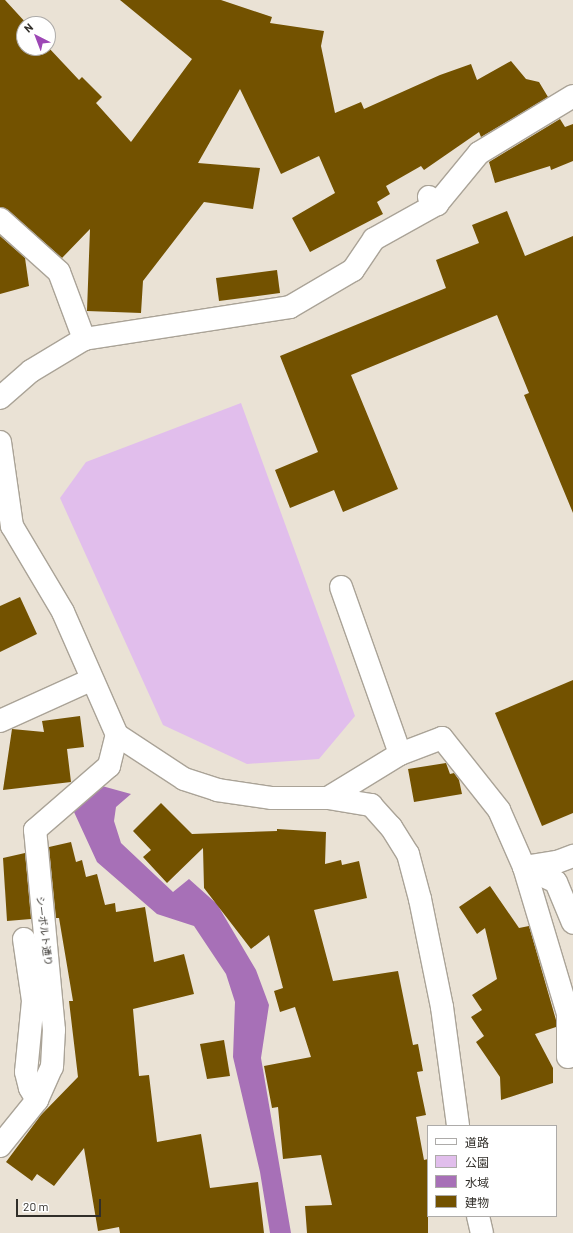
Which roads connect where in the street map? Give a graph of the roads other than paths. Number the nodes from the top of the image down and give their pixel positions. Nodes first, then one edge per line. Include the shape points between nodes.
1 (573, 96) edge
2 (0, 219) edge
3 (84, 339) junction
4 (0, 398) edge
5 (0, 442) edge
6 (6, 526) edge
7 (341, 586) dead end
8 (91, 680) junction
9 (0, 721) edge
10 (117, 735) junction
11 (400, 754) junction
12 (328, 798) junction
13 (573, 856) edge
14 (524, 867) junction
15 (573, 923) edge
16 (24, 939) dead end
17 (568, 1057) dead end
18 (37, 1100) junction
19 (458, 1125) edge
20 (0, 1146) edge
21 (478, 1217) edge
22 (482, 1233) edge

1 - 3 street via 479,153 433,200 374,239 353,270 290,307
2 - 3 street via 59,272
3 - 4 street via 31,371
5 - 6 street
6 - 8 street via 63,612
7 - 11 street
8 - 9 street
8 - 10 street
10 - 12 street via 184,779 217,790 272,798
10 - 18 street, シーボルト通り via 109,766 35,830 54,1030 52,1067
11 - 12 street
11 - 14 street via 442,738 498,810
12 - 19 street via 371,805 391,827 408,854 442,1008
13 - 14 street via 557,862
14 - 15 street via 556,882
14 - 17 street via 568,1014
16 - 18 street via 33,1001 26,1072 30,1088
18 - 20 street, シーボルト通り
21 - 22 street

